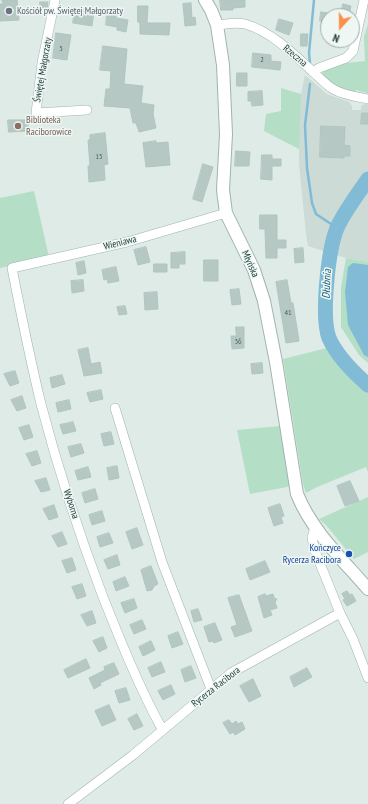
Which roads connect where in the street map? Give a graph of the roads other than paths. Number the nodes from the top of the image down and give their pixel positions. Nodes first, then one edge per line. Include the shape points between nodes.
1 (55, 0) edge
2 (205, 0) edge
3 (364, 0) edge
4 (218, 25) junction
5 (313, 72) junction
6 (368, 99) edge
7 (87, 110) dead end
8 (226, 213) junction
9 (12, 268) joint
10 (115, 408) dead end
11 (315, 527) junction
12 (368, 589) edge
13 (340, 613) junction
14 (368, 678) edge
15 (211, 690) junction
16 (162, 729) junction
17 (68, 804) edge

1 - 7 street, Świętej Małgorzaty via 42,63 36,113
2 - 4 street, Młyńska
3 - 5 street via 353,51 346,58
4 - 5 street, Rzeczna via 243,23 262,31
4 - 8 street, Młyńska via 226,118 223,190
5 - 6 street, Rzeczna via 333,89
8 - 9 street, Wieniawa via 127,242
8 - 11 street, Młyńska via 254,270 264,301 295,485
9 - 16 street, Wyborna via 42,405 70,502 120,639
10 - 15 street via 162,562
11 - 12 street, Młyńska
11 - 13 street via 312,544
13 - 14 street via 354,639
13 - 15 street, Rycerza Racibora via 232,673
15 - 16 street, Rycerza Racibora
16 - 17 street, Rycerza Racibora via 133,755

